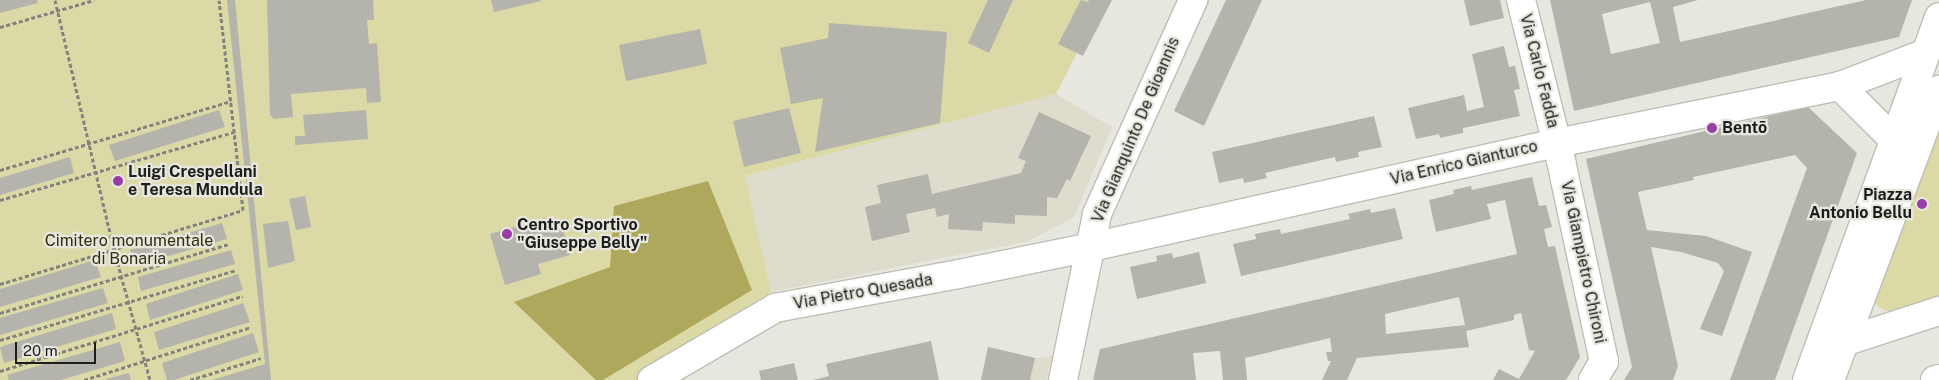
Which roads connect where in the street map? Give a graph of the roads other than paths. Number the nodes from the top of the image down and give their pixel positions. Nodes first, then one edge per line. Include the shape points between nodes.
1 (1193, 0) edge
2 (1521, 0) edge
3 (1939, 17) edge
4 (1932, 57) edge
5 (1840, 86) junction
6 (1939, 90) edge
7 (1894, 140) junction
8 (1556, 143) junction
9 (1090, 247) junction
10 (1939, 311) edge
11 (1844, 342) junction
12 (1818, 350) junction
13 (1939, 379) edge
14 (652, 380) edge
15 (1063, 380) edge
16 (1593, 380) edge
17 (1807, 380) edge
18 (1830, 380) edge
19 (1935, 380) edge

1 - 9 street, Via Gianquinto De Gioannis via 1097,214
2 - 8 street, Via Carlo Fadda
3 - 4 street
4 - 5 street, Via Enrico Gianturco
4 - 7 street
5 - 7 street
5 - 8 street, Via Enrico Gianturco
6 - 11 street
7 - 12 street
8 - 9 street, Via Enrico Gianturco
8 - 16 street, Via Giampietro Chironi via 1604,361
9 - 14 street, Via Pietro Quesada via 775,308
9 - 15 street, Via Gianquinto De Gioannis
10 - 11 street
11 - 12 street
11 - 18 street
12 - 17 street
13 - 19 street

